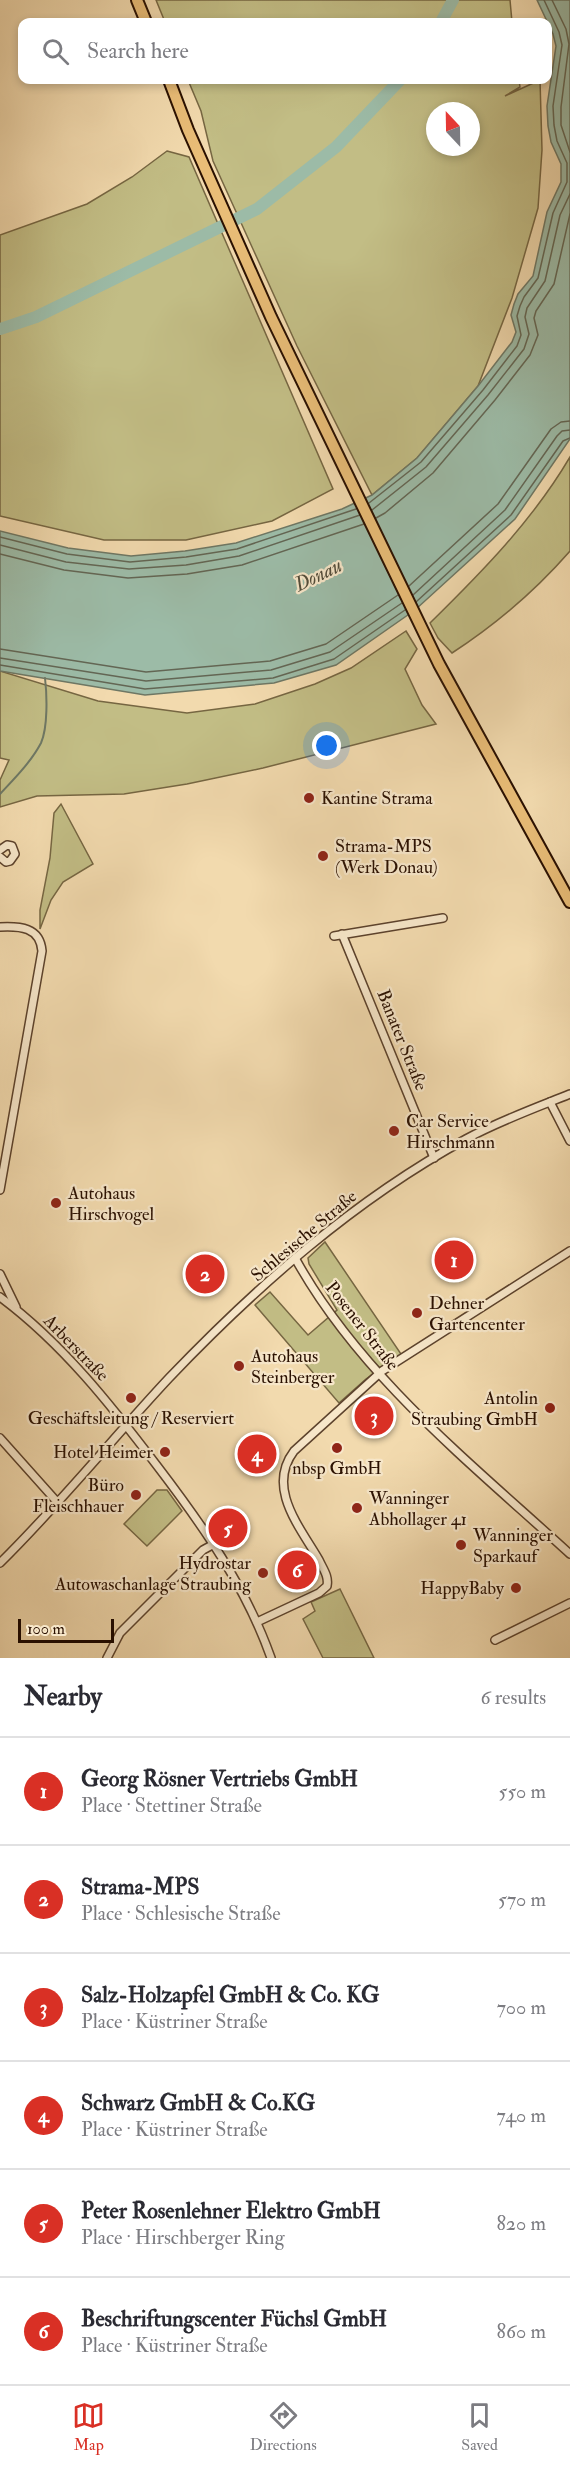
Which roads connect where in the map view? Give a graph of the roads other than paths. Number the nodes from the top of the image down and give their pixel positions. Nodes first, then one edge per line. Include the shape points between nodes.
1 (137, 0) edge
2 (144, 18) edge
3 (171, 84) edge
4 (0, 850) edge
5 (0, 857) edge
6 (570, 902) edge
7 (443, 918) dead end
8 (0, 927) edge
9 (570, 1094) edge
10 (550, 1102) junction
11 (570, 1141) edge
12 (434, 1158) junction
13 (0, 1190) edge
14 (570, 1251) edge
15 (296, 1258) junction
16 (0, 1274) edge
17 (0, 1296) edge
18 (19, 1311) junction
19 (379, 1374) junction
20 (126, 1425) junction
21 (0, 1438) edge
22 (58, 1503) junction
23 (214, 1544) junction
24 (570, 1554) edge
25 (0, 1563) edge
26 (570, 1603) edge
27 (256, 1622) junction
28 (495, 1640) dead end
29 (107, 1658) edge
30 (271, 1658) edge

1 - 2 highway
3 - 6 highway via 271,317 439,664
4 - 5 street via 12,846 15,854 10,861
7 - 12 street, Banater Straße via 338,935
8 - 13 street via 35,932 42,951
9 - 10 street, Schlesische Straße
10 - 11 street
10 - 12 street, Schlesische Straße via 484,1130
12 - 15 street, Schlesische Straße via 373,1198
14 - 19 street
15 - 19 street, Posener Straße via 338,1324
15 - 20 street, Schlesische Straße via 195,1352
16 - 18 street
17 - 18 street, Arberstraße
18 - 20 street, Arberstraße via 75,1365
19 - 24 street, Posener Straße
19 - 27 street via 294,1451 283,1474 285,1498 324,1570 327,1586
20 - 22 street, Schlesische Straße
20 - 23 street, Arberstraße
21 - 22 street
22 - 25 street, Schlesische Straße
23 - 27 street, Arberstraße
23 - 29 street via 203,1550 120,1633
26 - 28 street
27 - 30 street, Arberstraße

